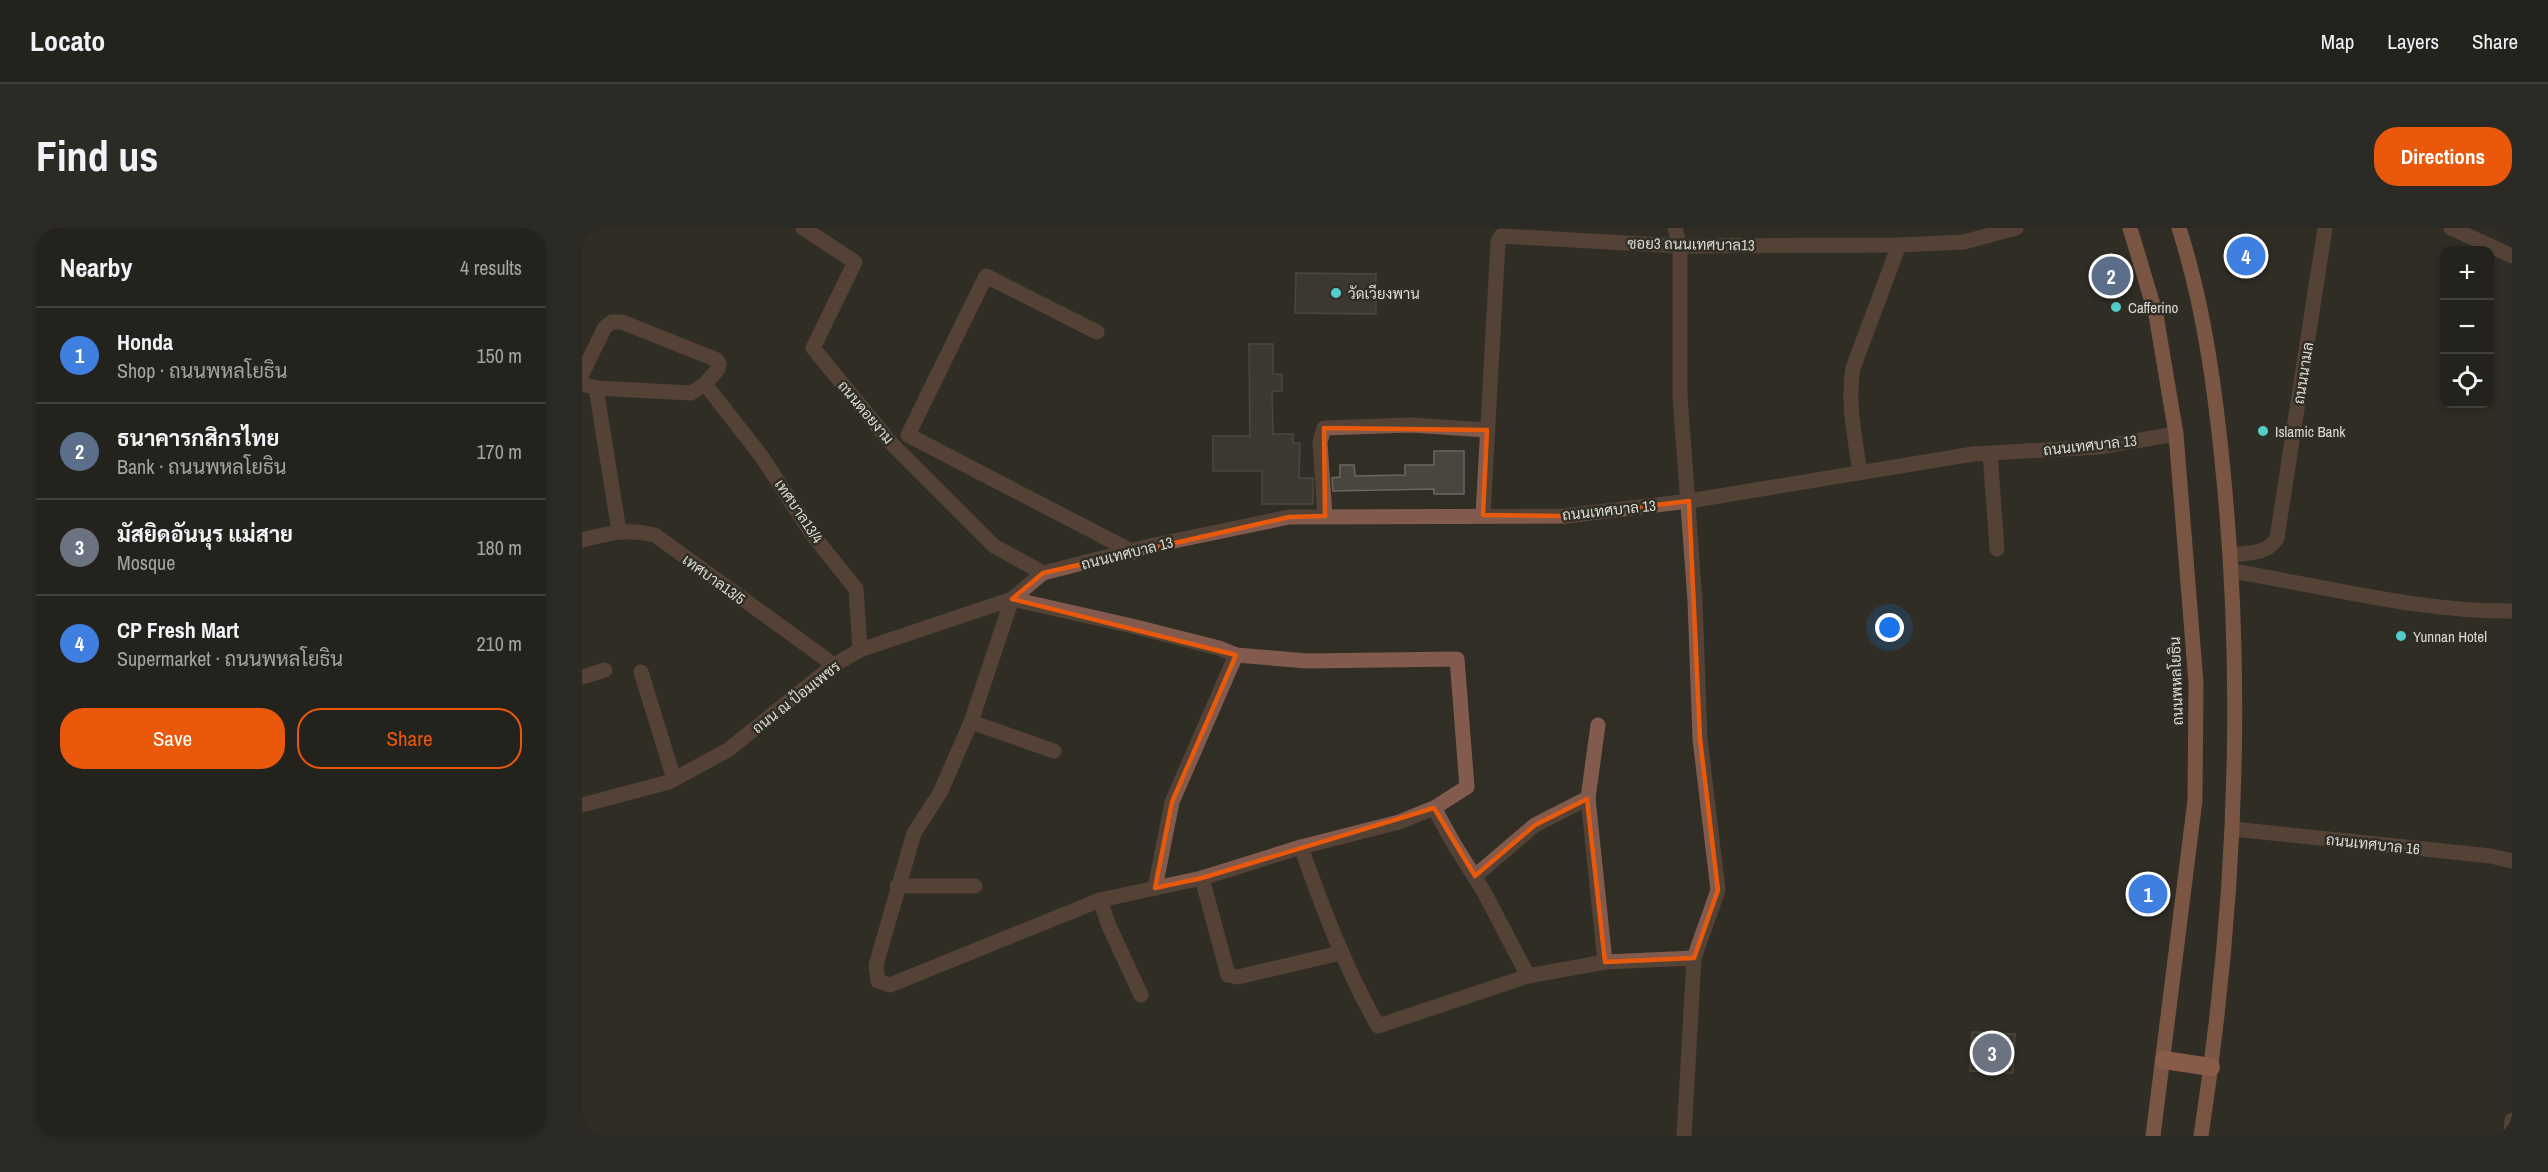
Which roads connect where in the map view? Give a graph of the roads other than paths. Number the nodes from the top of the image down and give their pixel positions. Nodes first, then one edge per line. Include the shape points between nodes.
1 (802, 228) edge
2 (1675, 228) edge
3 (2016, 228) edge
4 (2130, 228) edge
5 (2179, 228) edge
6 (2325, 228) edge
7 (2451, 228) edge
8 (1899, 245) junction
9 (1680, 246) junction
10 (2512, 256) edge
11 (1097, 332) dead end
12 (582, 374) edge
13 (705, 384) junction
14 (589, 386) edge
15 (1487, 430) junction
16 (2176, 434) junction
17 (1990, 453) junction
18 (1860, 473) junction
19 (1689, 501) junction
20 (1483, 515) junction
21 (1325, 516) junction
22 (619, 531) junction
23 (582, 540) edge
24 (1997, 549) dead end
25 (1133, 552) junction
26 (2231, 555) junction
27 (2232, 571) junction
28 (1043, 573) junction
29 (1012, 599) junction
30 (2512, 611) edge
31 (860, 650) junction
32 (1236, 655) junction
33 (834, 665) junction
34 (605, 670) dead end
35 (641, 672) dead end
36 (582, 677) edge
37 (970, 722) junction
38 (1598, 725) dead end
39 (1054, 751) dead end
40 (674, 779) junction
41 (1588, 798) junction
42 (582, 805) edge
43 (1434, 808) junction
44 (2233, 829) junction
45 (1301, 847) junction
46 (2512, 861) edge
47 (1475, 876) junction
48 (1202, 878) junction
49 (897, 885) junction
50 (975, 885) dead end
51 (1155, 888) junction
52 (1100, 900) junction
53 (1340, 953) junction
54 (1694, 958) junction
55 (1605, 962) junction
56 (1528, 976) junction
57 (1141, 995) dead end
58 (2164, 1060) junction
59 (2211, 1067) junction
60 (2512, 1120) edge
61 (1684, 1136) edge
62 (2153, 1136) edge
63 (2201, 1136) edge
64 (2511, 1136) edge

1 - 28 street, ถนนดอยงาม via 855,262 813,348 891,443 994,546
2 - 9 street
3 - 8 street, ซอย3 ถนนเทศบาล13 via 1964,242
4 - 16 main road, ถนนพหลโยธิน via 2156,315
5 - 26 main road via 2212,374
6 - 26 street, ถนนนามล via 2277,538 2265,550
7 - 10 street
8 - 9 street, ซอย3 ถนนเทศบาล13
8 - 18 street via 1853,368 1850,396
9 - 15 street, ซอย3 ถนนเทศบาล13 via 1501,237
9 - 19 street via 1680,396
11 - 25 street via 986,276 908,435
12 - 13 street via 604,327 622,322 717,360 718,369
13 - 14 street via 691,393
13 - 31 street, เทศบาล13/4 via 856,589
14 - 22 street
15 - 20 street, ซอย3 ถนนเทศบาล13
15 - 21 street via 1411,425 1323,428 1320,442
16 - 17 street, ถนนเทศบาล 13 via 2099,447
16 - 58 main road, ถนนพหลโยธิน via 2196,683 2195,800
17 - 18 street, ถนนเทศบาล 13
17 - 24 street
18 - 19 street, ถนนเทศบาล 13
19 - 20 street, ถนนเทศบาล 13 via 1564,516
19 - 54 street via 1700,739 1718,890
20 - 21 street, ถนนเทศบาล 13
21 - 25 street, ถนนเทศบาล 13 via 1289,517
22 - 23 street, เทศบาล13/5
22 - 33 street, เทศบาล13/5 via 655,536
25 - 28 street, ถนนเทศบาล 13
26 - 27 main road
27 - 30 street via 2422,605
27 - 44 main road via 2236,679
28 - 29 street, ถนน ณ ป้อมเพชร
29 - 31 street, ถนน ณ ป้อมเพชร
29 - 32 street via 1165,634
29 - 37 street
31 - 33 street, ถนน ณ ป้อมเพชร
32 - 43 street via 1307,661 1457,659 1467,787
32 - 51 street via 1172,802
33 - 40 street, ถนน ณ ป้อมเพชร via 728,750
34 - 36 street
35 - 40 street
37 - 39 street
37 - 49 street via 940,793 914,833
38 - 41 street
40 - 42 street, ถนน ณ ป้อมเพชร
41 - 47 street via 1535,825
41 - 55 street
43 - 45 street via 1399,822
43 - 47 street
44 - 46 street, ถนนเทศบาล 16
44 - 59 main road
45 - 48 street
45 - 53 street
47 - 56 street
48 - 51 street
48 - 53 street via 1228,975 1238,977
49 - 50 street
49 - 52 street via 876,965 878,981 890,985
51 - 52 street
52 - 57 street
53 - 56 street via 1378,1026
54 - 55 street
54 - 61 street
55 - 56 street
58 - 59 highway
58 - 62 main road, ถนนพหลโยธิน
59 - 63 main road
60 - 64 street

